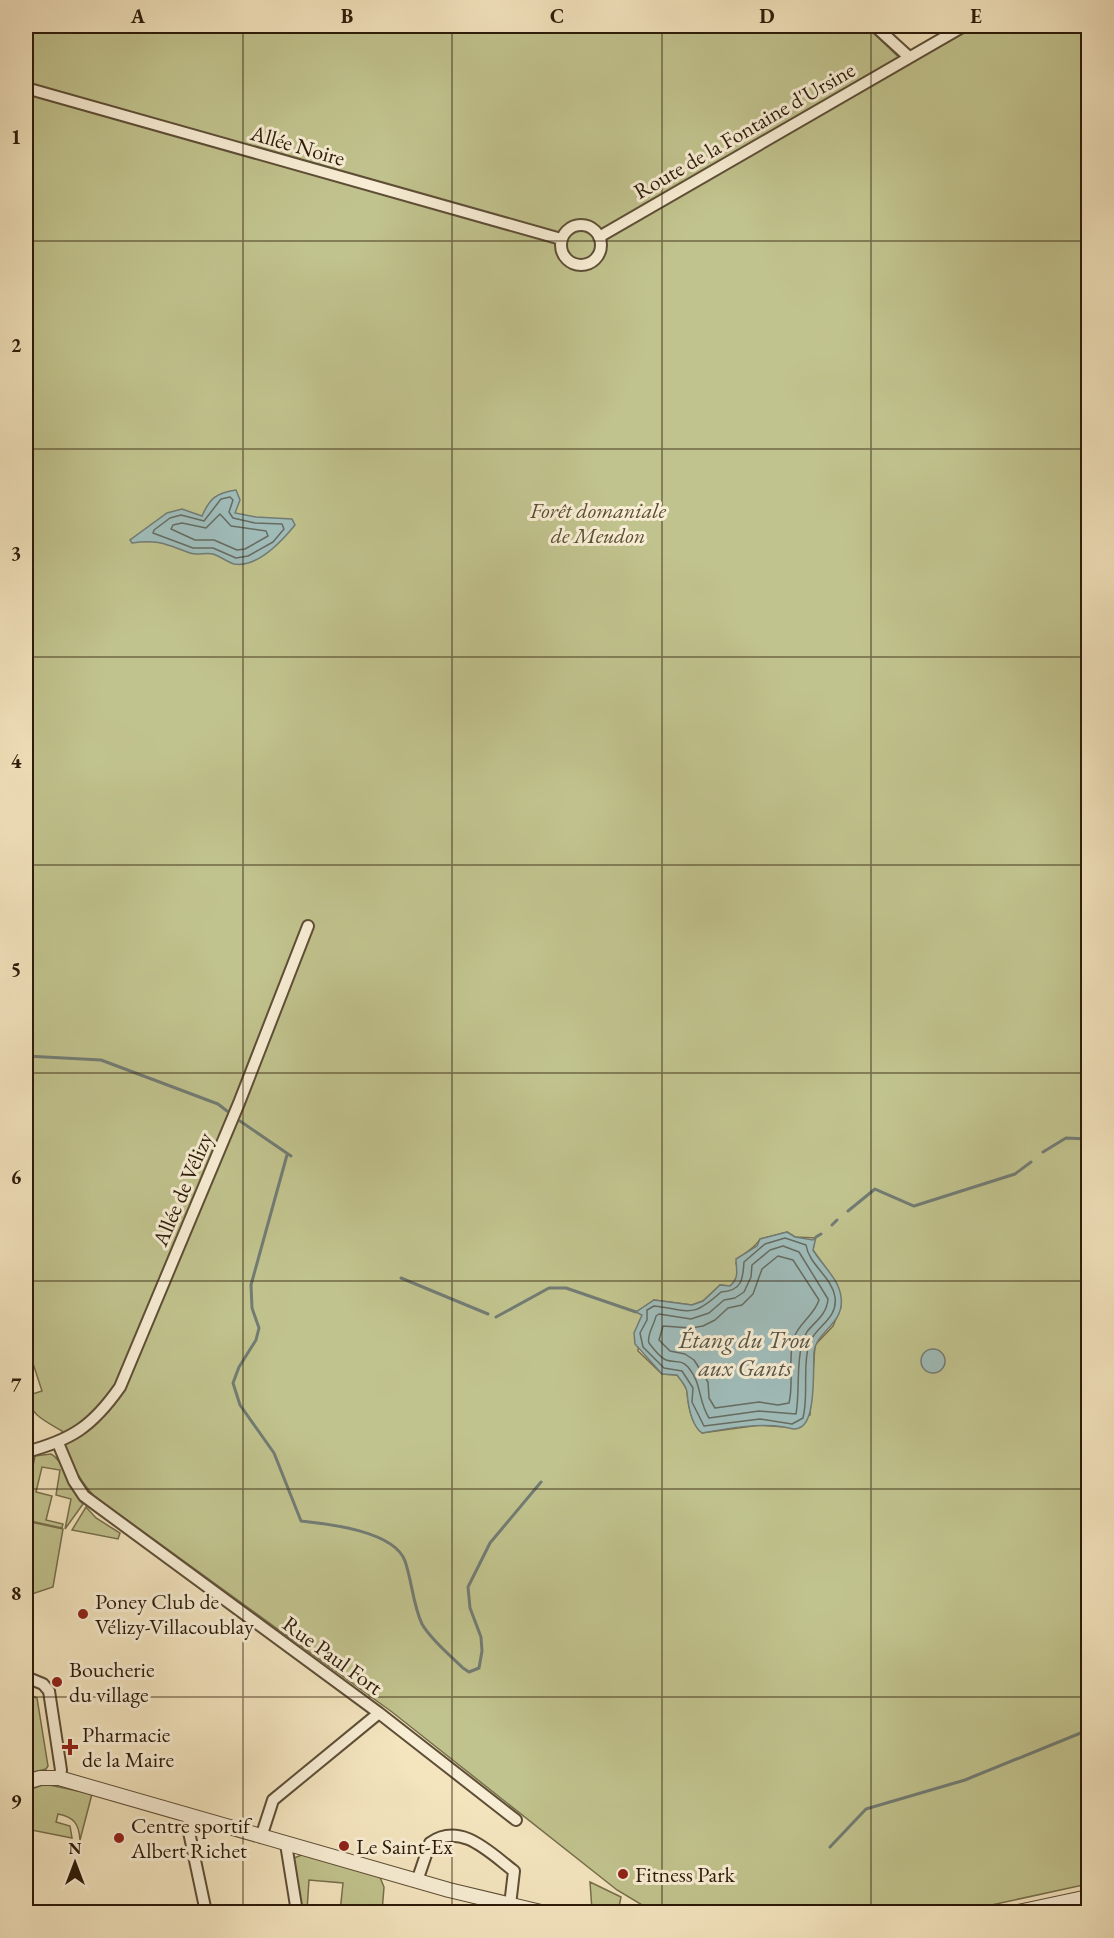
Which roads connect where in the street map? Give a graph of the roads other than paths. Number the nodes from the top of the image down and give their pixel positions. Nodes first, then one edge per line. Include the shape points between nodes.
1 (875, 26) edge
2 (964, 26) edge
3 (909, 57) junction
4 (26, 88) edge
5 (599, 237) junction
6 (561, 239) junction
7 (308, 926) dead end
8 (58, 1443) junction
9 (26, 1452) edge
10 (26, 1677) edge
11 (379, 1713) junction
12 (59, 1779) junction
13 (26, 1782) edge
14 (192, 1818) junction
15 (516, 1820) dead end
16 (261, 1837) junction
17 (286, 1844) junction
18 (417, 1881) junction
19 (1089, 1897) edge
20 (510, 1905) junction
21 (206, 1912) edge
22 (297, 1912) edge
23 (541, 1912) edge
24 (1018, 1912) edge

1 - 3 street
2 - 3 street, Route de la Fontaine d'Ursine
3 - 5 street, Route de la Fontaine d'Ursine
4 - 6 street, Allée Noire
5 - 6 street via 590,227 577,225 566,230
5 - 6 street via 599,254 584,265 572,264 562,255
7 - 8 street, Allée de Vélizy via 120,1387 90,1425
8 - 9 street, Allée de Vélizy
8 - 11 street, Rue Paul Fort via 84,1496
10 - 12 street via 50,1691
11 - 15 street, Rue Paul Fort
11 - 16 street via 273,1800
12 - 13 street
12 - 14 street
14 - 16 street
14 - 21 street via 189,1832
16 - 17 street
17 - 18 street
17 - 22 street
18 - 20 street
18 - 20 street via 430,1843 450,1833 459,1835 477,1843 514,1871
19 - 24 street
20 - 23 street

